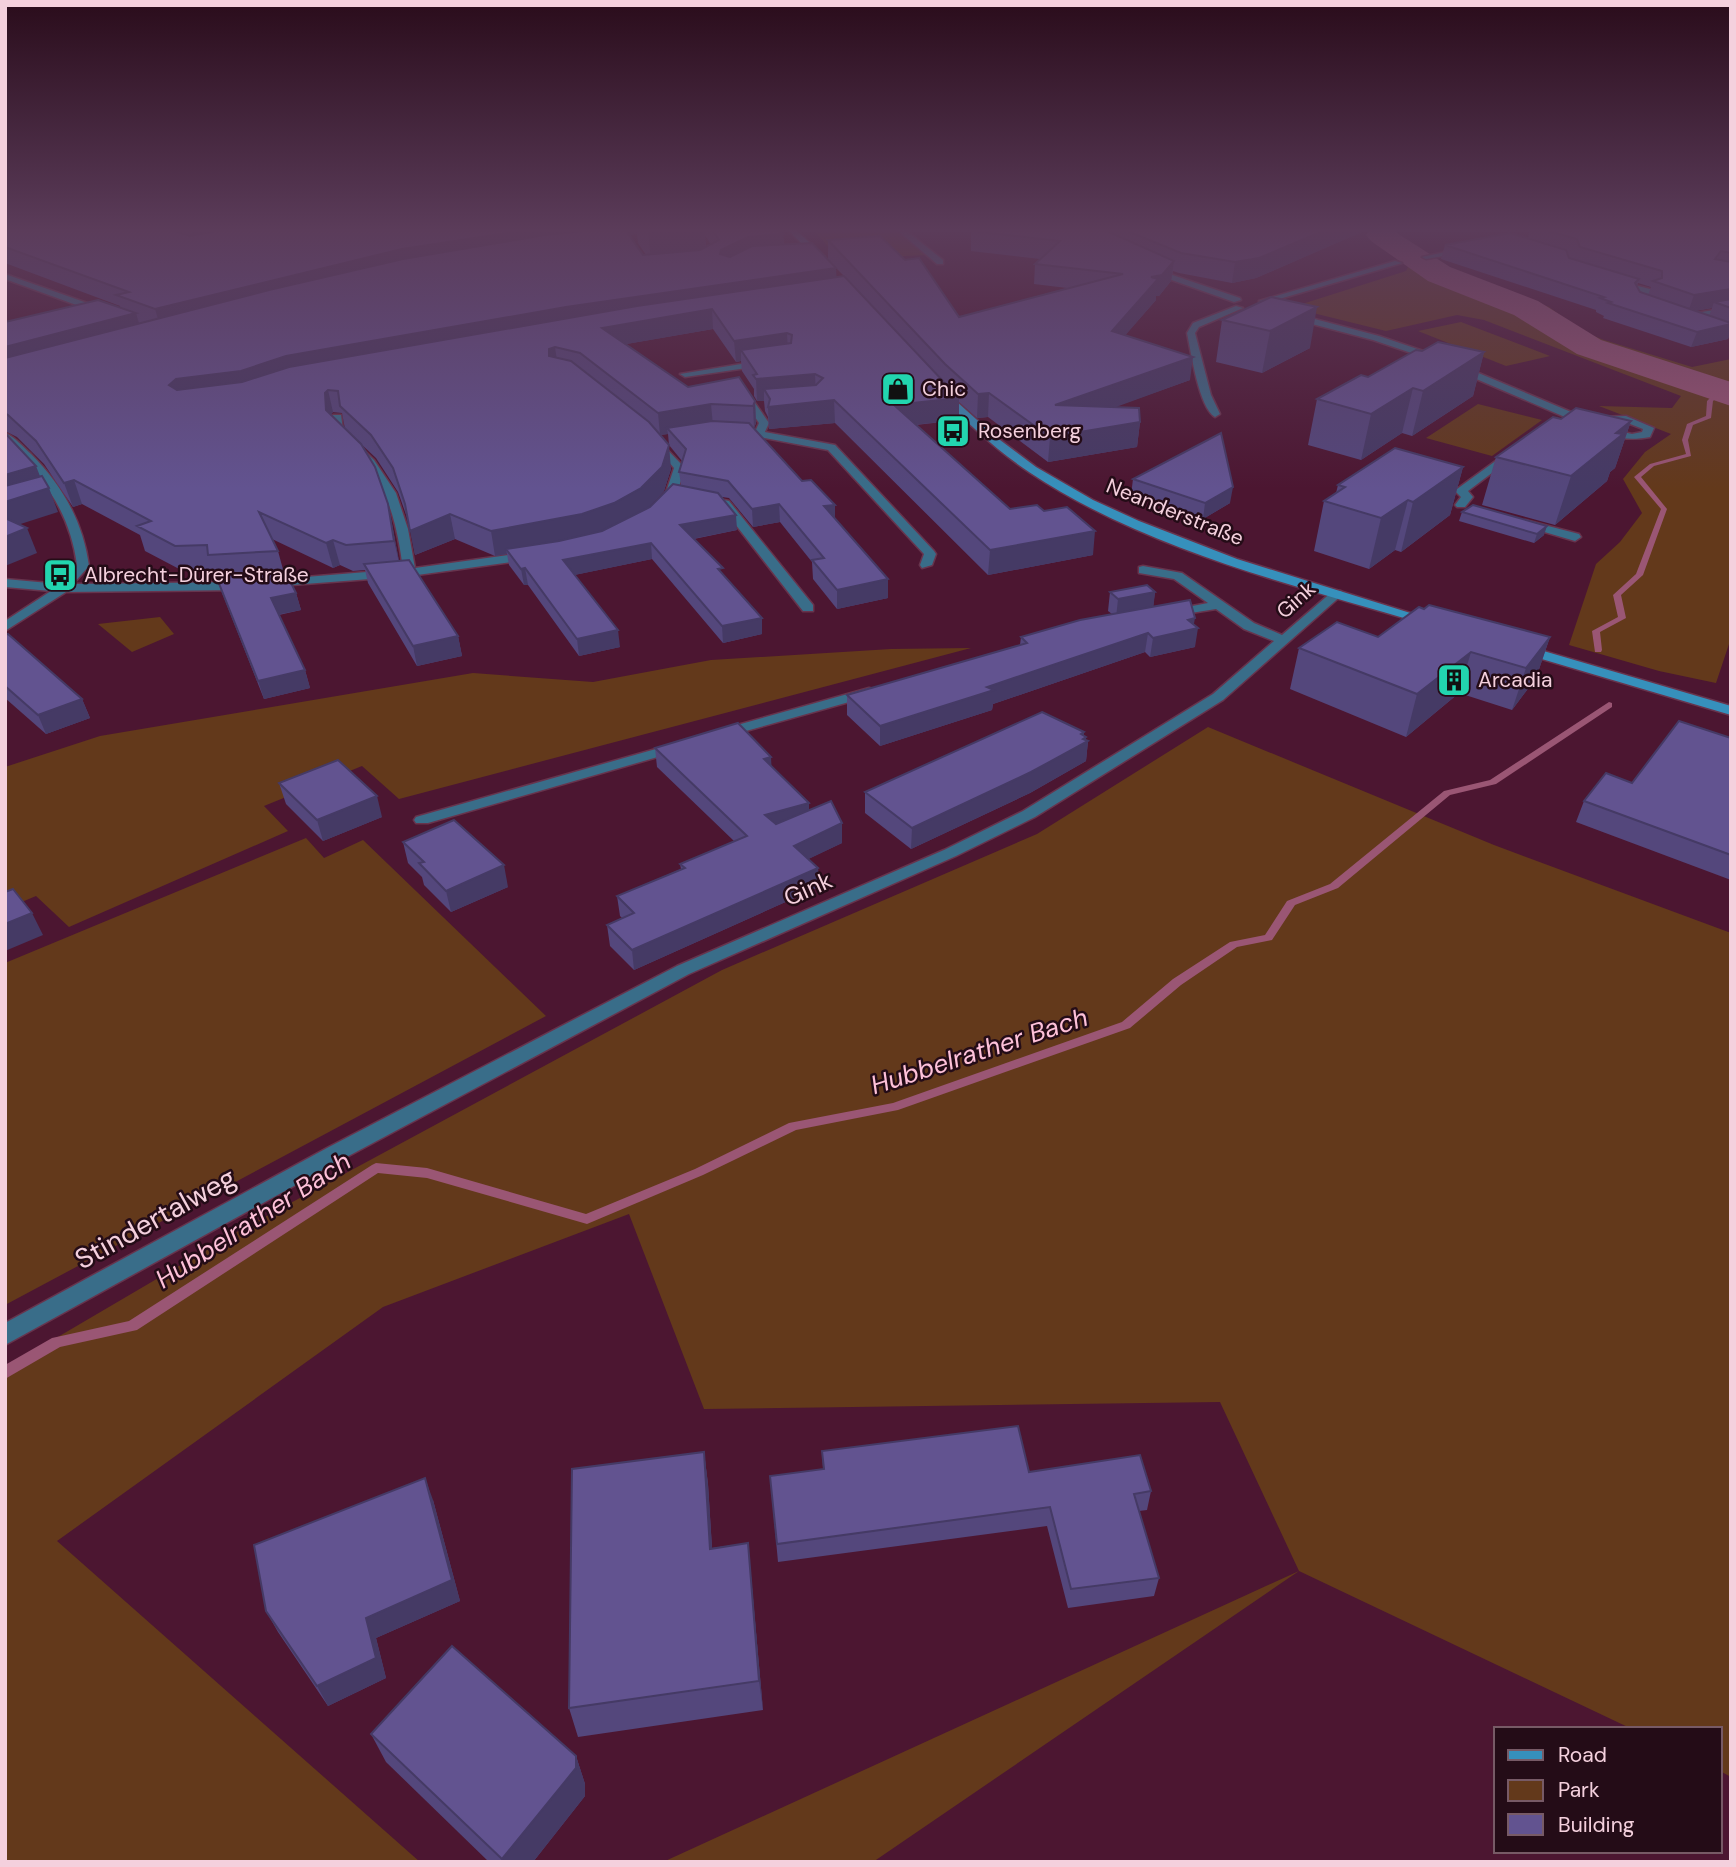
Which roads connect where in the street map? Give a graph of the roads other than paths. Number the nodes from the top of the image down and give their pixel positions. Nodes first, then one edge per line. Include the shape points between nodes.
1 (1218, 315) edge
2 (1287, 315) edge
3 (1679, 315) edge
4 (1703, 315) edge
5 (1688, 318) junction
6 (1708, 326) edge
7 (776, 361) edge
8 (685, 374) dead end
9 (735, 377) junction
10 (930, 382) edge
11 (766, 406) edge
12 (753, 407) junction
13 (1568, 413) junction
14 (1215, 414) dead end
15 (337, 417) edge
16 (1558, 421) edge
17 (1584, 421) junction
18 (724, 433) edge
19 (759, 434) junction
20 (5, 436) edge
21 (657, 438) edge
22 (1518, 449) edge
23 (56, 492) junction
24 (671, 493) junction
25 (684, 495) edge
26 (44, 496) edge
27 (712, 500) edge
28 (1474, 508) edge
29 (654, 510) edge
30 (1512, 519) edge
31 (1575, 537) dead end
32 (543, 554) edge
33 (926, 565) dead end
34 (1143, 570) dead end
35 (410, 572) junction
36 (5, 583) edge
37 (63, 588) junction
38 (1337, 594) junction
39 (1217, 605) junction
40 (808, 608) dead end
41 (1154, 617) edge
42 (1442, 625) edge
43 (5, 628) edge
44 (1285, 640) junction
45 (1507, 645) edge
46 (877, 690) edge
47 (1731, 711) edge
48 (422, 820) dead end
49 (334, 1154) joint
50 (5, 1335) edge

1 - 14 street via 1191,333 1206,396
2 - 13 street via 1435,358
3 - 5 street
4 - 5 street
5 - 6 street
7 - 9 street
8 - 9 street
9 - 12 street
10 - 38 main road, Neanderstraße via 992,440 1045,478 1152,531
11 - 12 street
12 - 19 street via 764,423
13 - 16 street
13 - 17 street
15 - 35 street via 338,431 361,450 384,480 403,527
17 - 17 street via 1632,437 1646,436 1650,428 1626,419
18 - 19 street
19 - 33 street via 831,447 930,554
20 - 23 street via 32,459
21 - 24 street via 680,468
22 - 28 street via 1461,491 1467,497 1461,505
23 - 26 street
23 - 37 street via 82,542 83,566
24 - 25 street
24 - 29 street
27 - 40 street via 725,503
30 - 31 street
32 - 35 street
34 - 39 street, Gink via 1178,576
35 - 37 street via 208,588
36 - 37 street
37 - 43 street
38 - 42 main road, Neanderstraße
38 - 44 street, Gink
39 - 41 street
39 - 44 street, Gink via 1249,626
44 - 49 street, Gink via 1218,697 1029,814 683,970
45 - 47 main road
46 - 48 street
49 - 50 street, Stindertalweg

